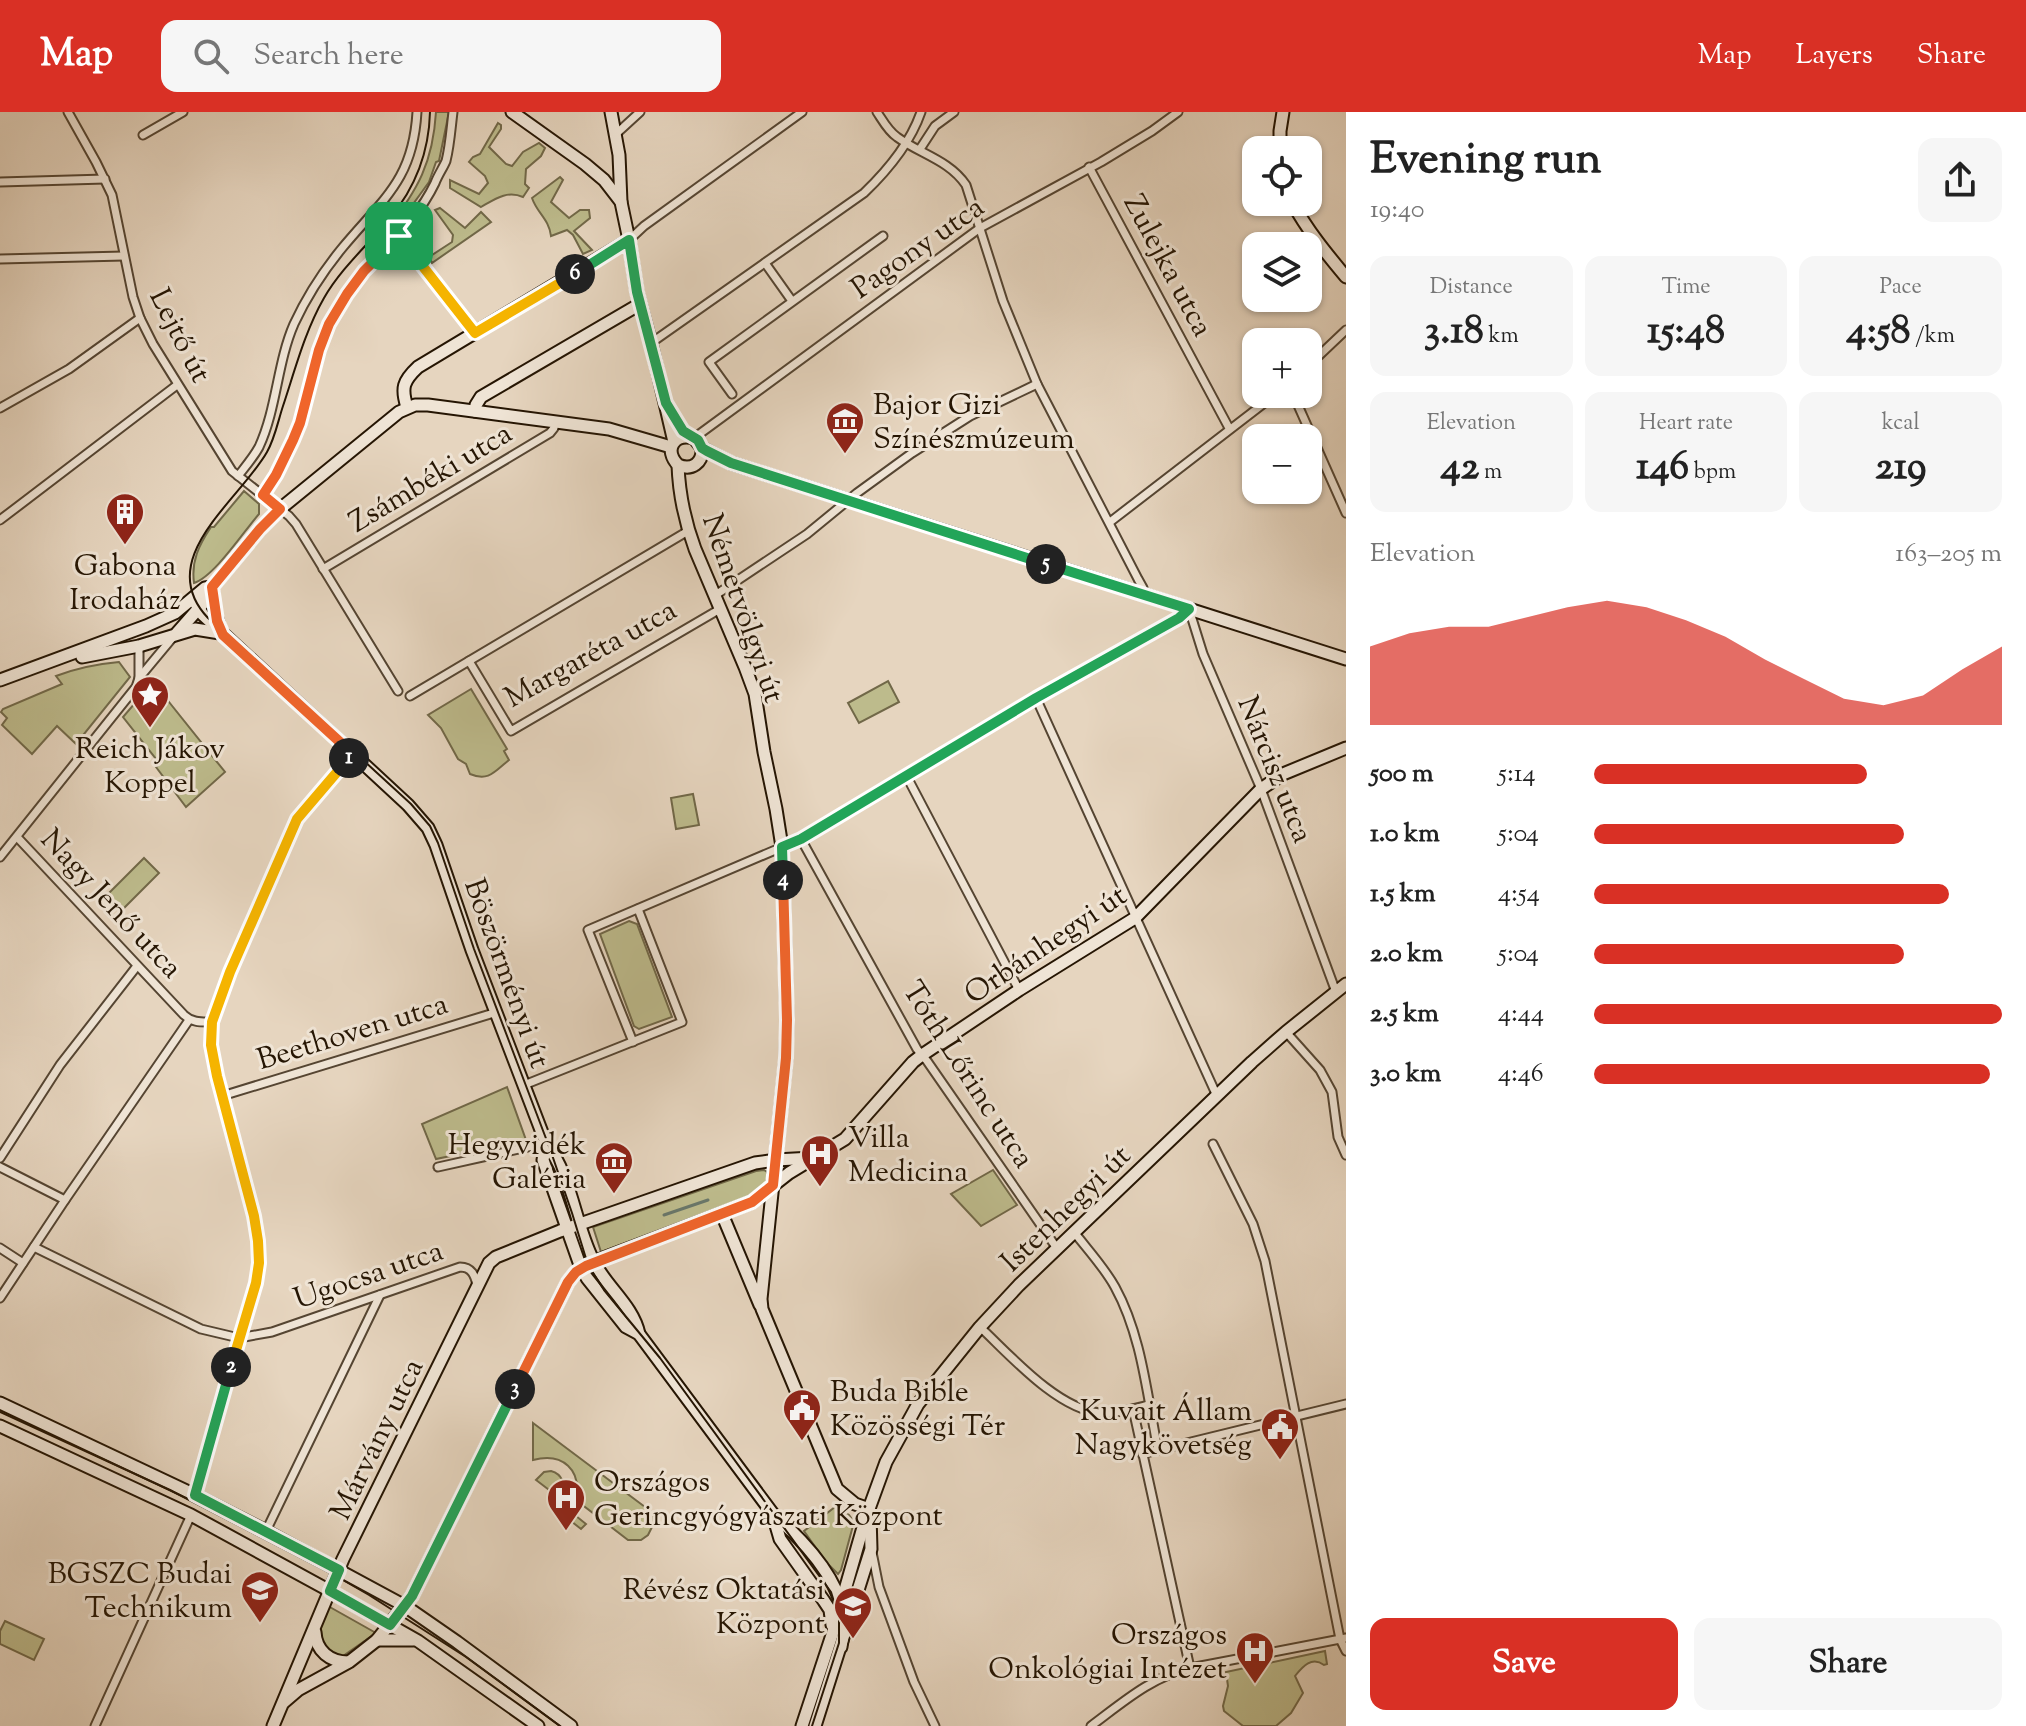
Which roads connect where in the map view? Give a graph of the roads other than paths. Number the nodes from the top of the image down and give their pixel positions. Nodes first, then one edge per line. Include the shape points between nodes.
1 (68, 112) edge
2 (183, 112) edge
3 (417, 112) edge
4 (453, 112) edge
5 (512, 112) edge
6 (611, 112) edge
7 (640, 112) edge
8 (802, 112) edge
9 (877, 112) edge
10 (954, 112) edge
11 (1178, 112) edge
12 (1283, 112) edge
13 (920, 114) edge
14 (935, 126) junction
15 (616, 134) junction
16 (143, 135) dead end
17 (1280, 136) edge
18 (907, 143) junction
19 (920, 149) junction
20 (619, 155) junction
21 (1089, 167) junction
22 (105, 179) junction
23 (604, 180) junction
24 (0, 182) edge
25 (621, 202) junction
26 (1300, 216) edge
27 (980, 228) junction
28 (399, 236) junction
29 (883, 236) dead end
30 (629, 240) junction
31 (124, 256) junction
32 (0, 259) edge
33 (765, 263) junction
34 (1346, 277) edge
35 (792, 301) junction
36 (640, 304) junction
37 (140, 318) junction
38 (1346, 330) edge
39 (475, 333) junction
40 (651, 343) junction
41 (1322, 353) edge
42 (1037, 384) junction
43 (177, 385) junction
44 (732, 394) dead end
45 (666, 403) junction
46 (407, 407) junction
47 (0, 408) edge
48 (1257, 408) edge
49 (1299, 408) edge
50 (475, 411) junction
51 (555, 422) junction
52 (1229, 428) junction
53 (691, 437) junction
54 (673, 444) junction
55 (702, 448) junction
56 (731, 463) junction
57 (678, 465) junction
58 (695, 465) junction
59 (238, 476) junction
60 (263, 495) junction
61 (849, 500) junction
62 (682, 501) junction
63 (280, 509) junction
64 (1346, 513) edge
65 (0, 520) edge
66 (1110, 522) junction
67 (688, 531) junction
68 (323, 569) junction
69 (212, 587) junction
70 (1141, 594) junction
71 (714, 596) junction
72 (195, 604) junction
73 (720, 609) junction
74 (1189, 609) junction
75 (146, 626) junction
76 (177, 633) junction
77 (223, 635) junction
78 (139, 646) junction
79 (1346, 659) edge
80 (469, 661) junction
81 (42, 665) junction
82 (139, 678) junction
83 (0, 680) edge
84 (398, 691) dead end
85 (410, 696) dead end
86 (1036, 698) junction
87 (1346, 748) edge
88 (353, 754) junction
89 (906, 775) junction
90 (1261, 789) junction
91 (17, 837) junction
92 (801, 839) junction
93 (782, 847) junction
94 (0, 857) edge
95 (638, 909) junction
96 (1135, 918) junction
97 (137, 966) junction
98 (1341, 988) edge
99 (1019, 990) junction
100 (497, 1012) junction
101 (189, 1020) junction
102 (212, 1022) junction
103 (1286, 1032) junction
104 (633, 1042) junction
105 (922, 1055) junction
106 (524, 1085) junction
107 (222, 1096) junction
108 (1217, 1096) junction
109 (546, 1143) junction
110 (1213, 1144) dead end
111 (1346, 1155) edge
112 (0, 1158) edge
113 (813, 1158) junction
114 (776, 1160) junction
115 (0, 1167) edge
116 (438, 1167) dead end
117 (773, 1185) junction
118 (65, 1200) junction
119 (722, 1214) junction
120 (573, 1226) junction
121 (1073, 1231) junction
122 (34, 1247) junction
123 (1056, 1247) junction
124 (0, 1248) edge
125 (23, 1263) junction
126 (587, 1265) junction
127 (477, 1287) junction
128 (380, 1295) junction
129 (0, 1298) edge
130 (762, 1309) junction
131 (980, 1327) junction
132 (239, 1338) junction
133 (0, 1403) edge
134 (1346, 1404) edge
135 (1149, 1405) junction
136 (1133, 1409) junction
137 (1297, 1416) junction
138 (0, 1426) edge
139 (1158, 1450) junction
140 (1142, 1454) junction
141 (195, 1495) junction
142 (869, 1509) junction
143 (773, 1514) junction
144 (191, 1515) junction
145 (266, 1531) junction
146 (871, 1549) junction
147 (339, 1570) junction
148 (847, 1579) junction
149 (831, 1581) junction
150 (330, 1591) junction
151 (841, 1602) junction
152 (405, 1606) junction
153 (390, 1625) junction
154 (315, 1628) junction
155 (832, 1635) junction
156 (1343, 1638) edge
157 (377, 1640) junction
158 (418, 1641) junction
159 (841, 1647) junction
160 (1346, 1651) edge
161 (349, 1662) junction
162 (1190, 1668) junction
163 (284, 1702) junction
164 (95, 1726) edge
165 (273, 1726) edge
166 (538, 1726) edge
167 (571, 1726) edge
168 (802, 1726) edge
169 (815, 1726) edge
170 (935, 1726) edge
171 (1091, 1726) edge

1 - 22 street, Lejtő út
2 - 16 street
3 - 59 street via 401,175 321,276 299,315 262,440
4 - 28 street via 444,166
5 - 23 street
6 - 15 street
7 - 15 street
8 - 30 street
9 - 18 street
10 - 14 street
11 - 21 street, Pagony utca
12 - 17 street
13 - 14 street
13 - 18 street
14 - 19 street
15 - 20 street
18 - 19 street
18 - 33 street via 864,193
19 - 27 street via 960,177
20 - 23 street
20 - 25 street
21 - 27 street, Pagony utca
21 - 52 street, Zulejka utca
22 - 24 street
22 - 31 street, Lejtő út
23 - 25 street
25 - 30 street
26 - 34 street
27 - 42 street
27 - 53 street, Pagony utca
28 - 39 street
28 - 60 street via 364,271 329,324 301,417
29 - 35 street
30 - 36 street
30 - 39 street
31 - 32 street
31 - 37 street, Lejtő út
33 - 35 street
33 - 40 street
35 - 44 street via 709,362
36 - 40 street
36 - 50 street via 481,397
37 - 43 street, Lejtő út
37 - 47 street via 69,369
38 - 41 street
39 - 46 street via 410,374 403,389
40 - 45 street
42 - 61 street via 970,416
42 - 66 street
43 - 59 street, Lejtő út
43 - 65 street
45 - 53 street
45 - 54 street
46 - 50 street
46 - 63 street
48 - 52 street
49 - 64 street
50 - 51 street
51 - 54 street
51 - 68 street, Zsámbéki utca via 550,433
52 - 66 street
53 - 54 street
53 - 55 street
54 - 57 street
55 - 56 street
55 - 58 street
56 - 58 street
56 - 61 street
57 - 58 street
57 - 62 street, Németvölgyi út
58 - 62 street, Németvölgyi út
59 - 60 street, Lejtő út
60 - 63 street, Lejtő út
61 - 70 street
61 - 71 street
62 - 67 street, Németvölgyi út
63 - 68 street, Lejtő út via 296,524
63 - 69 street
66 - 70 street via 1143,588
67 - 71 street, Németvölgyi út
67 - 80 street
68 - 84 street, Lejtő út
69 - 72 street via 205,588
69 - 77 street
70 - 74 street
71 - 73 street, Németvölgyi út
72 - 75 street
72 - 76 street
72 - 77 street, Böszörményi út
73 - 80 street, Margaréta utca via 511,731
73 - 93 street, Németvölgyi út via 755,694
74 - 79 street
74 - 86 street
74 - 90 street, Nárcisz utca
75 - 78 street
75 - 81 street
76 - 77 street via 195,629
76 - 78 street
76 - 82 street
77 - 88 street, Böszörményi út
78 - 81 street
78 - 82 street
80 - 85 street
81 - 83 street
82 - 91 street
86 - 89 street
86 - 96 street
87 - 90 street, Orbánhegyi út
88 - 100 street, Böszörményi út via 356,767 403,810 422,820 436,845
88 - 102 street via 297,819
89 - 92 street
89 - 99 street
90 - 96 street, Orbánhegyi út
90 - 98 street, Nárcisz utca
91 - 94 street
91 - 97 street, Nagy Jenő utca
92 - 93 street
92 - 105 street, Tóth Lőrinc utca
93 - 95 street
93 - 114 street, Németvölgyi út via 787,1020
95 - 104 street via 682,1022
95 - 104 street via 588,930
96 - 99 street, Orbánhegyi út
96 - 108 street
97 - 101 street, Nagy Jenő utca
97 - 112 street via 60,1065
98 - 103 street, Istenhegyi út
99 - 105 street, Orbánhegyi út
100 - 106 street, Böszörményi út
100 - 107 street, Beethoven utca
101 - 102 street, Nagy Jenő utca
101 - 118 street
102 - 107 street via 211,1045
103 - 108 street, Istenhegyi út
103 - 111 street via 1332,1092
104 - 106 street
105 - 113 street, Orbánhegyi út via 855,1130
105 - 123 street, Tóth Lőrinc utca
106 - 109 street, Böszörményi út
107 - 132 street via 258,1241 256,1283
108 - 121 street, Istenhegyi út
109 - 116 street
109 - 120 street, Böszörményi út via 543,1160
110 - 137 street via 1253,1224 1265,1261
113 - 114 street, Orbánhegyi út
113 - 117 street, Orbánhegyi út
114 - 117 street, Németvölgyi út
114 - 120 street, Ugocsa utca
115 - 118 street
117 - 119 street, Orbánhegyi út via 752,1202
117 - 130 street, Németvölgyi út
118 - 122 street
119 - 126 street, Orbánhegyi út
119 - 130 street
120 - 126 street, Böszörményi út
120 - 127 street, Ugocsa utca via 496,1257
121 - 123 street, Istenhegyi út
121 - 135 street via 1109,1278 1127,1313
122 - 125 street
122 - 132 street via 201,1329
123 - 131 street, Istenhegyi út
124 - 125 street
125 - 129 street
126 - 143 street, Böszörményi út via 636,1320 639,1334
126 - 152 street via 568,1282
127 - 128 street, Ugocsa utca via 470,1270 460,1267
127 - 147 street, Márvány utca
128 - 132 street, Ugocsa utca
128 - 145 street
130 - 142 street, Németvölgyi út via 837,1489
131 - 136 street via 1045,1387 1074,1405 1100,1413
131 - 142 street, Istenhegyi út via 908,1421
132 - 141 street
133 - 141 street
134 - 137 street
135 - 136 street
135 - 139 street
136 - 140 street
137 - 139 street
137 - 156 street
138 - 144 street
139 - 140 street
140 - 162 street
141 - 145 street
142 - 146 street, Istenhegyi út
142 - 148 street, Istenhegyi út
143 - 149 street, Böszörményi út
143 - 155 street, Böszörményi út via 780,1539 830,1610
144 - 150 street
144 - 164 street
145 - 147 street
146 - 159 street, Istenhegyi út
146 - 170 street via 879,1587
147 - 150 street, Márvány utca
147 - 152 street
148 - 149 street via 837,1585
148 - 151 street, Istenhegyi út
149 - 151 street, Böszörményi út
150 - 153 street
150 - 154 street, Márvány utca
151 - 155 street, Istenhegyi út
151 - 159 street, Böszörményi út
152 - 153 street
152 - 167 street
153 - 157 street
153 - 158 street
154 - 161 street via 322,1652
154 - 163 street, Márvány utca
155 - 168 street, Istenhegyi út
156 - 160 street
156 - 162 street
157 - 158 street
157 - 161 street
158 - 166 street
159 - 169 street, Istenhegyi út
161 - 163 street
162 - 171 street via 1150,1682
163 - 165 street, Márvány utca

